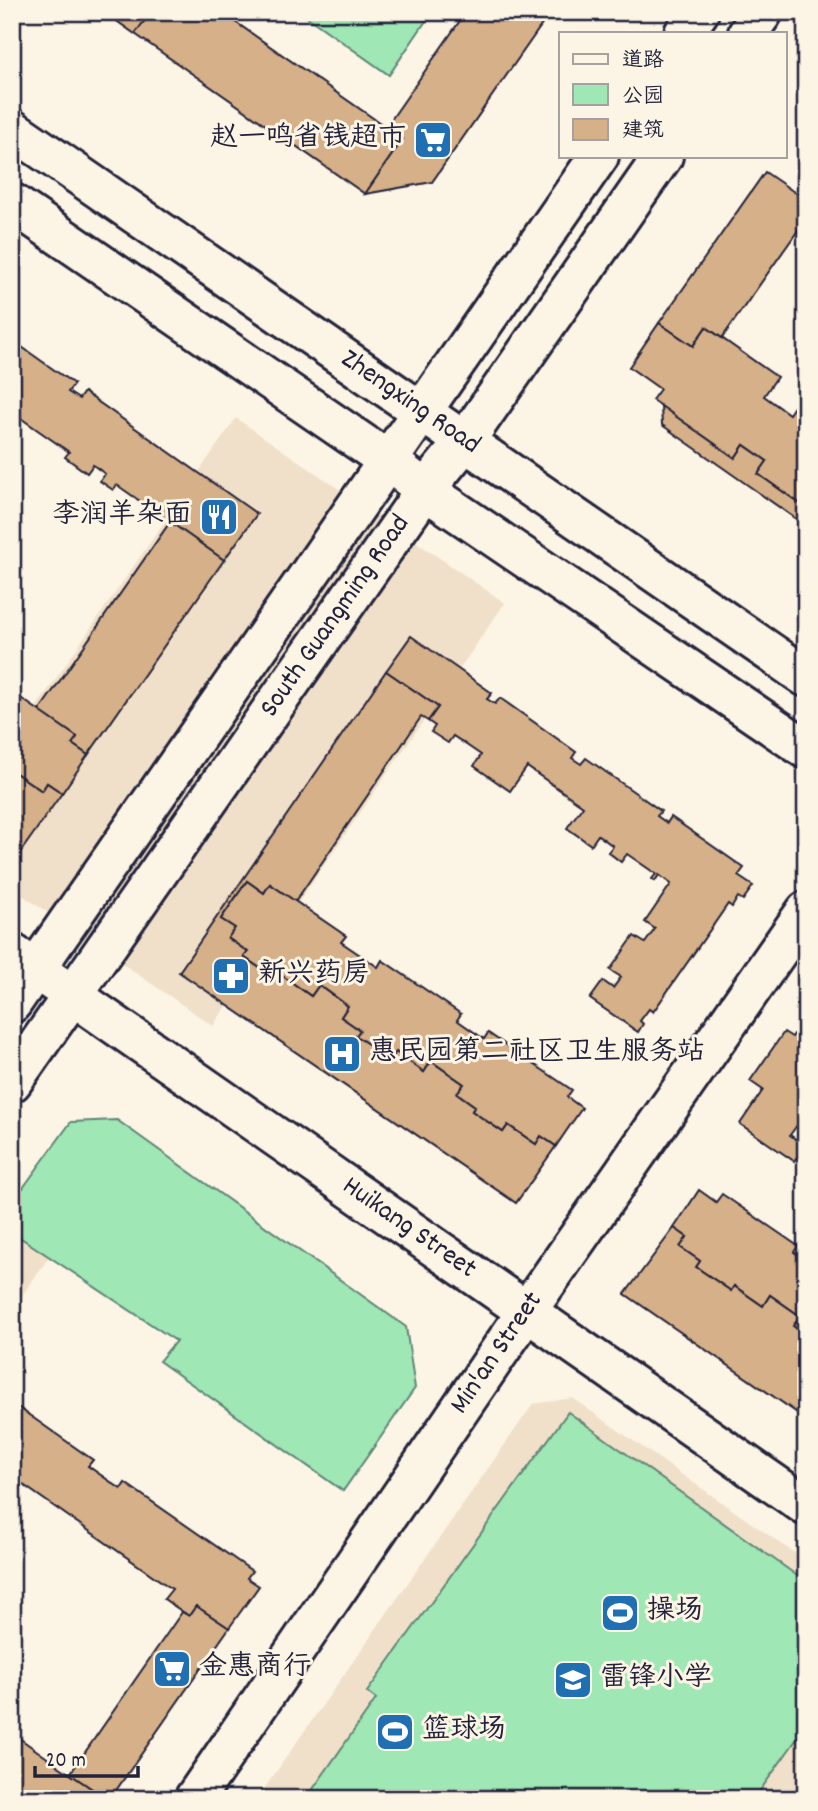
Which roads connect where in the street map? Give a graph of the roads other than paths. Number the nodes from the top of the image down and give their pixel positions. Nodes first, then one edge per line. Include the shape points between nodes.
1 (699, 12) edge
2 (763, 12) edge
3 (685, 32) edge
4 (749, 32) edge
5 (12, 129) edge
6 (598, 158) edge
7 (662, 158) edge
8 (12, 203) edge
9 (421, 411) junction
10 (465, 441) junction
11 (387, 460) junction
12 (425, 489) junction
13 (806, 677) edge
14 (806, 749) edge
15 (806, 911) edge
16 (24, 961) edge
17 (72, 995) junction
18 (12, 1003) edge
19 (12, 1082) edge
20 (527, 1311) junction
21 (806, 1506) edge
22 (194, 1799) edge

1 - 3 main road
2 - 4 main road
5 - 9 main road, Zhengxing Road
6 - 9 main road, South Guangming Road
7 - 10 main road, South Guangming Road
8 - 11 main road
9 - 10 main road, Zhengxing Road
9 - 11 main road, South Guangming Road
10 - 12 main road, South Guangming Road
10 - 13 main road, Zhengxing Road
11 - 12 main road
11 - 16 main road, South Guangming Road
12 - 14 main road
12 - 17 main road, South Guangming Road
15 - 20 main road, Min'an Street
16 - 17 main road, Huikang Street
16 - 18 main road, South Guangming Road
17 - 19 main road, South Guangming Road
17 - 20 main road, Huikang Street
20 - 21 main road, Huikang Street
20 - 22 main road, Min'an Street

